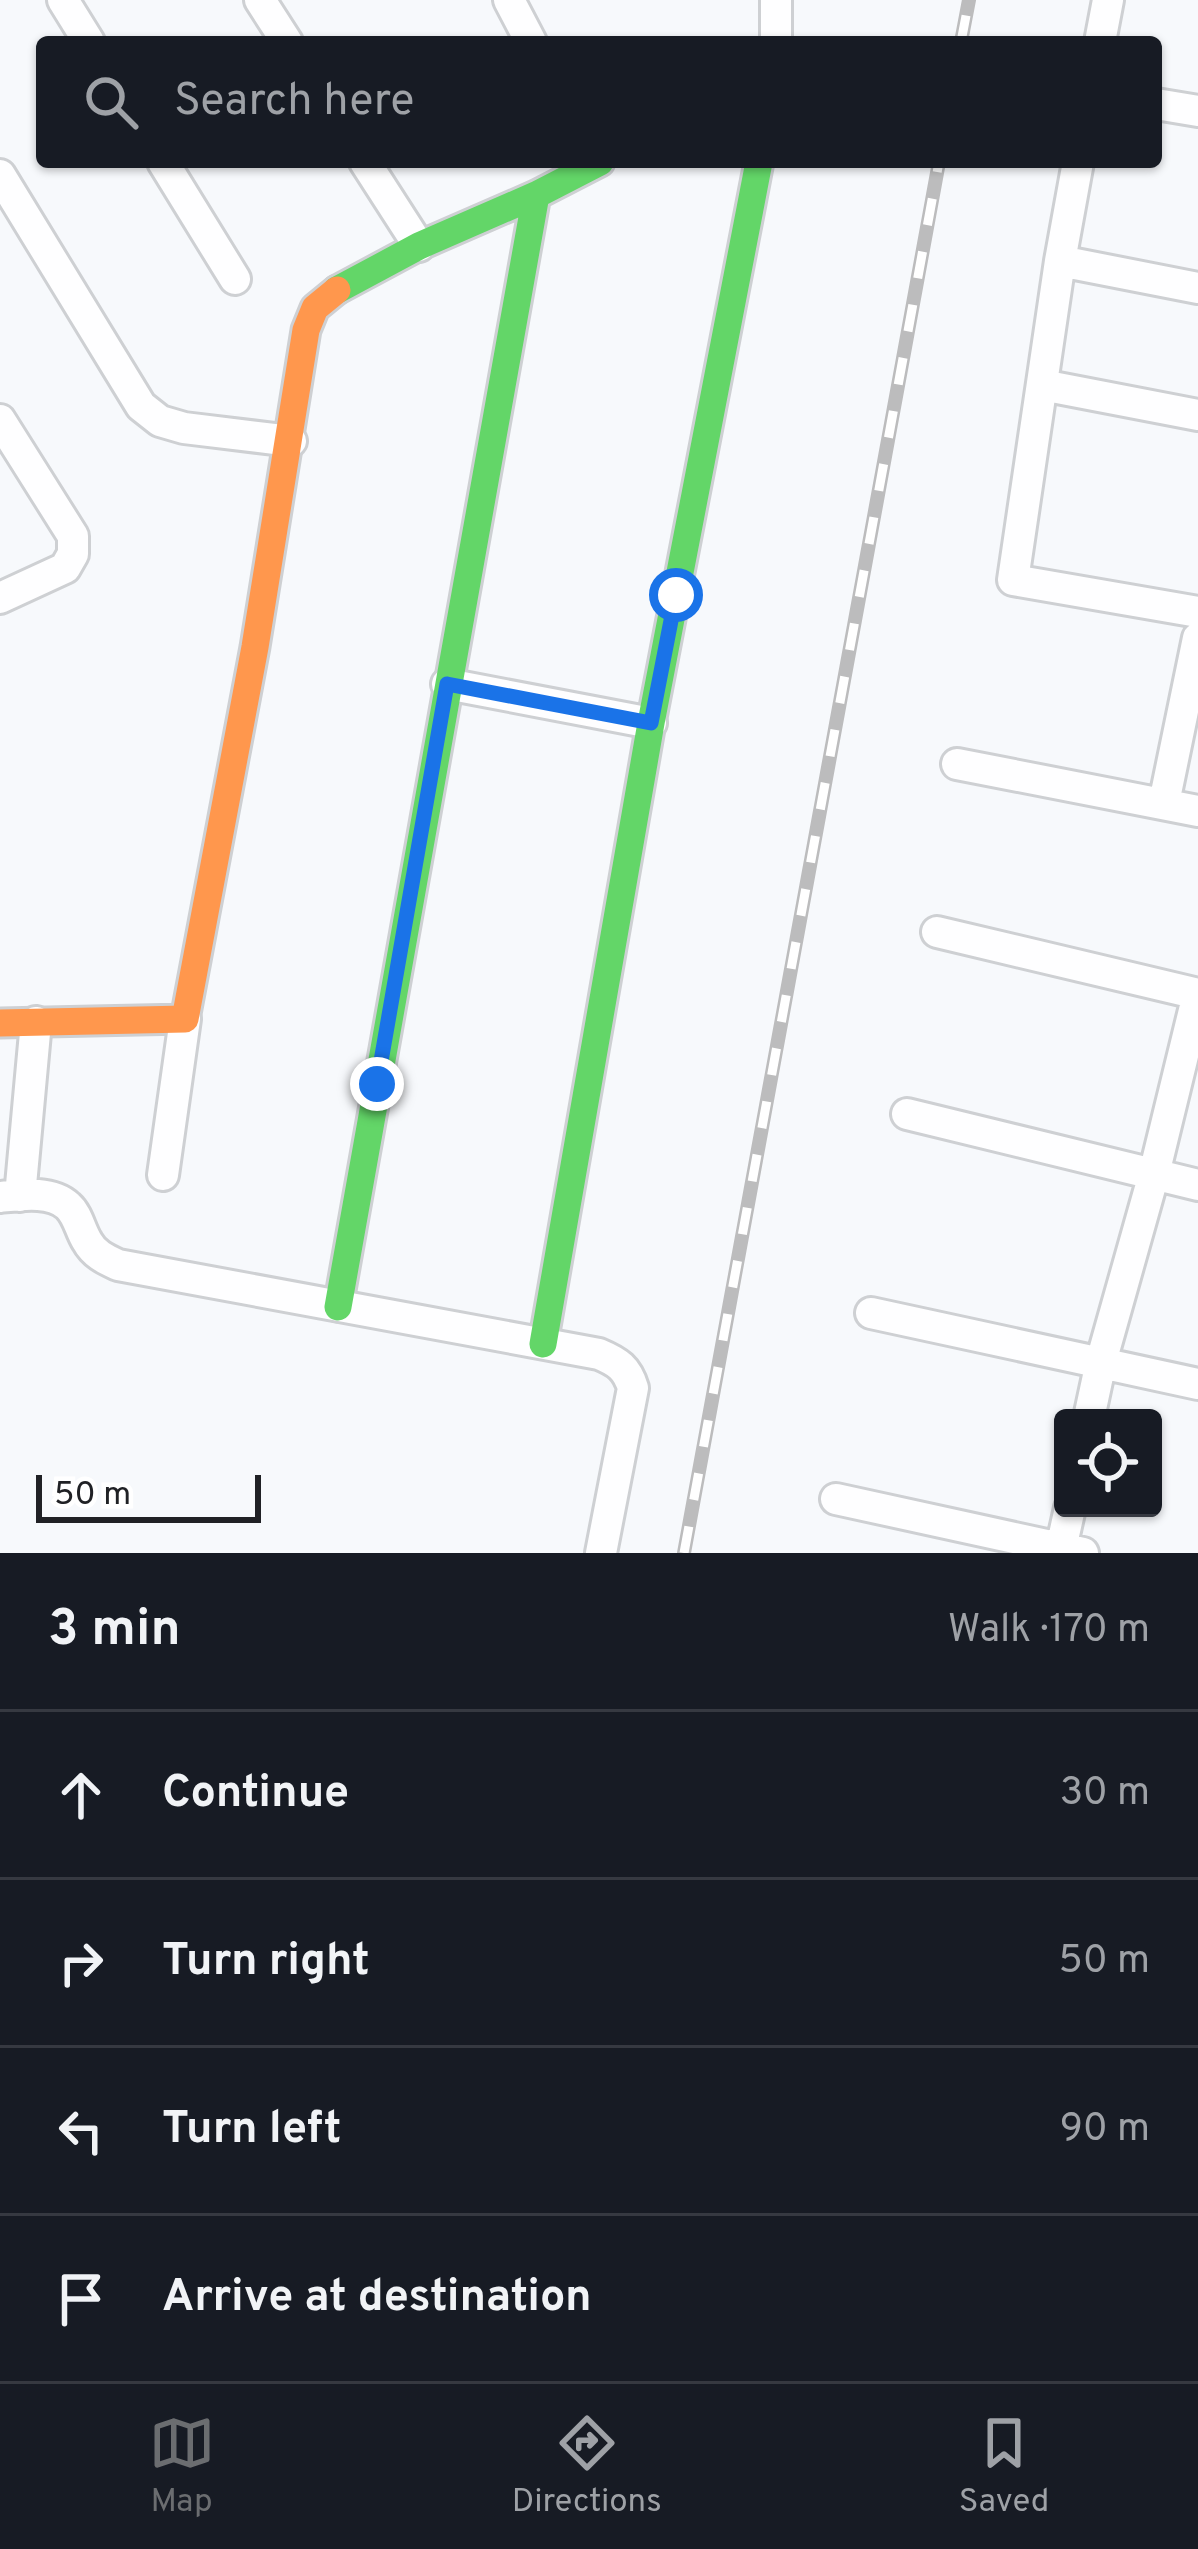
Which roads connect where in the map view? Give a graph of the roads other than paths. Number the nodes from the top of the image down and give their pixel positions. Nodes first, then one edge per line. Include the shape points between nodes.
1 (63, 0) edge
2 (260, 0) edge
3 (508, 0) edge
4 (776, 0) edge
5 (1108, 0) edge
6 (84, 36) edge
7 (283, 36) edge
8 (528, 36) edge
9 (776, 36) edge
10 (1101, 36) edge
11 (1162, 105) edge
12 (1198, 111) edge
13 (167, 168) edge
14 (369, 168) edge
15 (758, 168) edge
16 (1077, 168) edge
17 (567, 170) edge
18 (0, 175) edge
19 (536, 195) junction
20 (419, 246) junction
21 (1060, 262) junction
22 (235, 279) dead end
23 (1198, 288) edge
24 (1042, 385) junction
25 (1198, 415) edge
26 (0, 420) edge
27 (290, 441) junction
28 (0, 598) edge
29 (1198, 612) edge
30 (1198, 638) edge
31 (447, 684) junction
32 (651, 723) junction
33 (957, 764) dead end
34 (1164, 803) junction
35 (1198, 811) edge
36 (937, 932) dead end
37 (1198, 994) edge
38 (185, 1019) junction
39 (36, 1022) junction
40 (0, 1023) edge
41 (907, 1114) dead end
42 (1154, 1174) junction
43 (163, 1175) dead end
44 (1198, 1185) edge
45 (10, 1196) edge
46 (338, 1307) junction
47 (871, 1313) dead end
48 (542, 1344) junction
49 (1102, 1362) junction
50 (1198, 1384) edge
51 (1091, 1409) edge
52 (836, 1499) dead end
53 (1070, 1517) edge
54 (1068, 1551) edge
55 (601, 1553) edge

1 - 6 street
2 - 7 street
3 - 8 street
4 - 9 street
5 - 10 street
11 - 12 street
13 - 22 street
14 - 20 street
15 - 32 street
16 - 21 street
17 - 19 street
18 - 27 street via 141,406 184,428
19 - 20 street
19 - 31 street
20 - 27 street via 315,308
21 - 23 street
21 - 24 street
24 - 25 street
24 - 29 street via 1013,580
26 - 28 street via 73,536 73,554 65,568
27 - 38 street
30 - 34 street
31 - 32 street
31 - 46 street
32 - 48 street
33 - 34 street
34 - 35 street
36 - 37 street
37 - 42 street
38 - 39 street
38 - 43 street
39 - 40 street
39 - 45 street
41 - 42 street
42 - 44 street
42 - 49 street
45 - 46 street via 58,1199 98,1255 118,1265
46 - 48 street
47 - 49 street
48 - 55 street via 614,1361 633,1388
49 - 50 street
49 - 51 street
52 - 54 street
53 - 54 street

